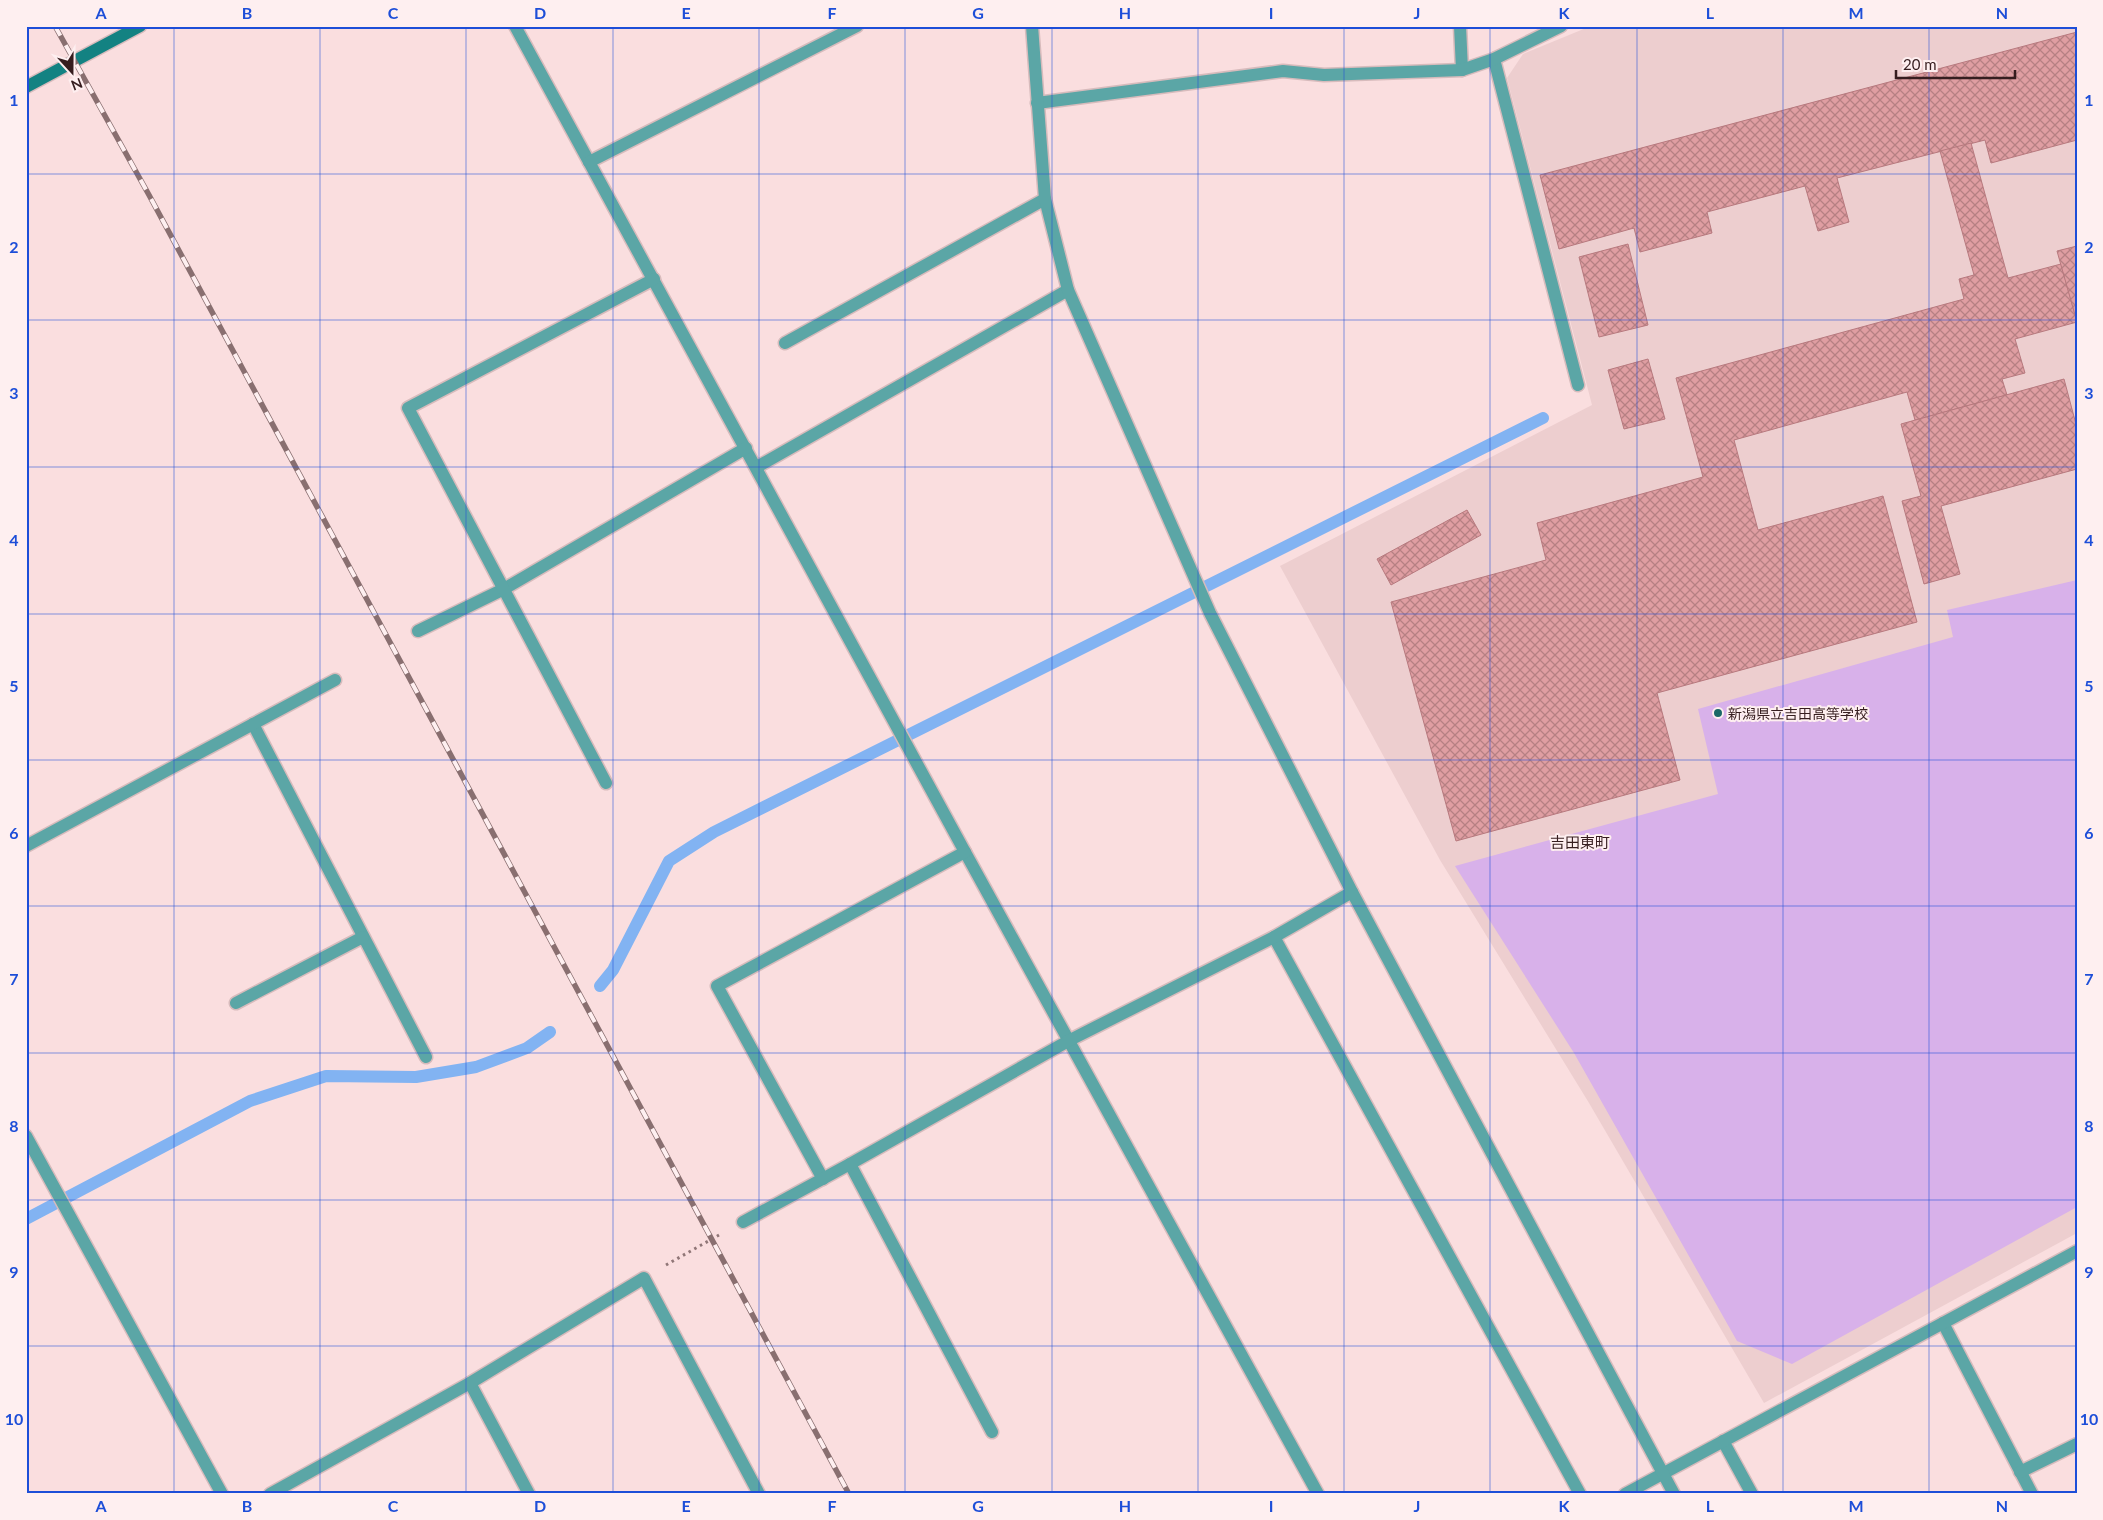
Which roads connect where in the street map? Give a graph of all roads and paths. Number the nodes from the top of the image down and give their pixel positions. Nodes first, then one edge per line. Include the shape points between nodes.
1 (140, 26) edge
2 (515, 26) edge
3 (857, 26) edge
4 (1032, 26) edge
5 (1460, 26) edge
6 (1562, 26) edge
7 (1494, 59) junction
8 (1462, 70) junction
9 (26, 87) edge
10 (1037, 102) junction
11 (589, 162) junction
12 (1045, 199) junction
13 (654, 279) junction
14 (1068, 290) junction
15 (785, 343) dead end
16 (1578, 385) dead end
17 (746, 448) junction
18 (757, 468) junction
19 (504, 589) junction
20 (418, 631) dead end
21 (335, 680) dead end
22 (253, 724) junction
23 (606, 783) dead end
24 (26, 846) edge
25 (965, 852) junction
26 (1352, 892) junction
27 (363, 937) junction
28 (1274, 937) junction
29 (236, 1003) dead end
30 (1070, 1040) junction
31 (426, 1057) dead end
32 (26, 1136) edge
33 (850, 1164) junction
34 (823, 1179) junction
35 (743, 1222) joint
36 (2077, 1251) edge
37 (644, 1278) junction
38 (1943, 1323) junction
39 (470, 1383) junction
40 (992, 1432) dead end
41 (1723, 1441) junction
42 (2077, 1444) edge
43 (2020, 1472) junction
44 (1663, 1473) junction
45 (222, 1494) edge
46 (270, 1494) edge
47 (529, 1494) edge
48 (759, 1494) edge
49 (1318, 1494) edge
50 (1580, 1494) edge
51 (1625, 1494) edge
52 (1674, 1494) edge
53 (1752, 1494) edge
54 (2032, 1494) edge

1 - 9 main road
2 - 11 street
3 - 11 street
4 - 10 street
5 - 8 street
6 - 7 street
7 - 8 street
7 - 16 street
8 - 10 street via 1324,75 1283,71
10 - 12 street
11 - 13 street
12 - 14 street
12 - 15 street
13 - 17 street
13 - 19 street via 408,408
14 - 18 street
14 - 26 street via 1210,613
17 - 18 street
17 - 19 street
18 - 25 street
19 - 20 street
19 - 23 street
21 - 22 street
22 - 24 street
22 - 27 street
25 - 30 street
25 - 34 street via 717,986
26 - 28 street
26 - 44 street
27 - 29 street
27 - 31 street
28 - 30 street
28 - 50 street
30 - 33 street
30 - 49 street
32 - 45 street
33 - 34 street
33 - 40 street
34 - 35 street
35 - 37 path
36 - 38 street
37 - 39 street
37 - 48 street
38 - 41 street
38 - 43 street
39 - 46 street
39 - 47 street
41 - 44 street
41 - 53 street
42 - 43 street
43 - 54 street
44 - 51 street
44 - 52 street

